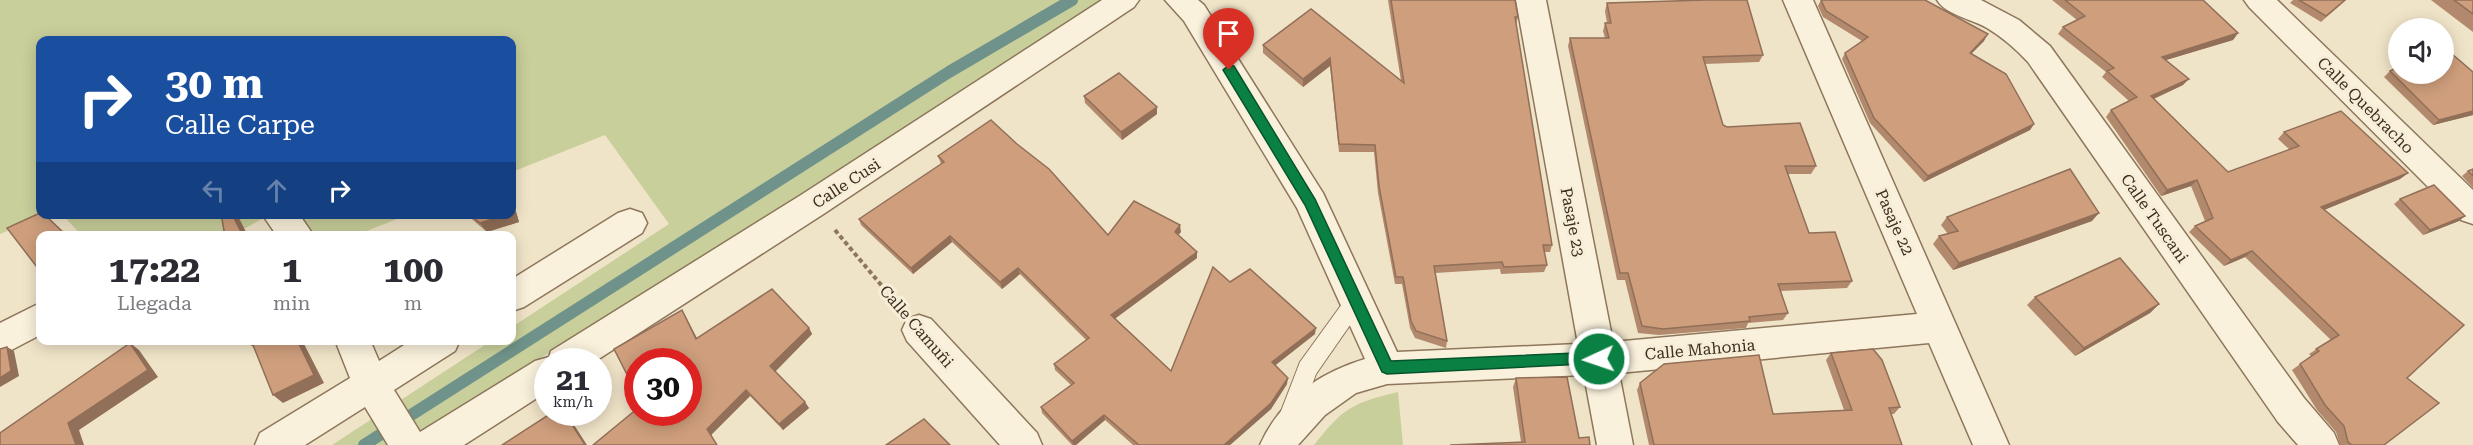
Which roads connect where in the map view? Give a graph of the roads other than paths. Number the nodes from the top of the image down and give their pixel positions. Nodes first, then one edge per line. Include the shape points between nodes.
1 (1124, 0) edge
2 (1180, 0) edge
3 (1531, 0) edge
4 (1798, 0) edge
5 (1952, 0) edge
6 (2259, 0) edge
7 (1984, 7) edge
8 (2473, 211) edge
9 (283, 219) edge
10 (630, 223) dead end
11 (293, 231) edge
12 (516, 294) edge
13 (1357, 299) junction
14 (36, 320) edge
15 (1940, 327) junction
16 (919, 330) road end
17 (0, 341) edge
18 (354, 345) edge
19 (434, 345) edge
20 (586, 348) edge
21 (1599, 359) junction
22 (1387, 368) junction
23 (534, 381) edge
24 (371, 385) junction
25 (1281, 440) edge
26 (273, 445) edge
27 (408, 445) edge
28 (432, 445) edge
29 (1024, 445) edge
30 (1615, 445) edge
31 (1991, 445) edge
32 (2321, 445) edge

1 - 20 street, Calle Cusi
2 - 13 street via 1194,13 1311,202
3 - 21 street, Pasaje 23
4 - 15 street, Pasaje 22
5 - 7 street, Calle Tuscani
6 - 8 street, Calle Quebracho
7 - 32 street, Calle Tuscani via 2039,54 2290,410
9 - 11 street
10 - 12 street
13 - 22 street
13 - 25 lane via 1306,369
14 - 17 street
15 - 21 street, Calle Mahonia
15 - 31 street, Pasaje 22
16 - 29 street, Calle Camuñi
18 - 24 street
19 - 24 street
21 - 22 street, Calle Mahonia
21 - 30 street, Pasaje 23
22 - 25 street, Calle Mahonia via 1345,381 1312,404
23 - 28 street
24 - 26 street
24 - 27 street

